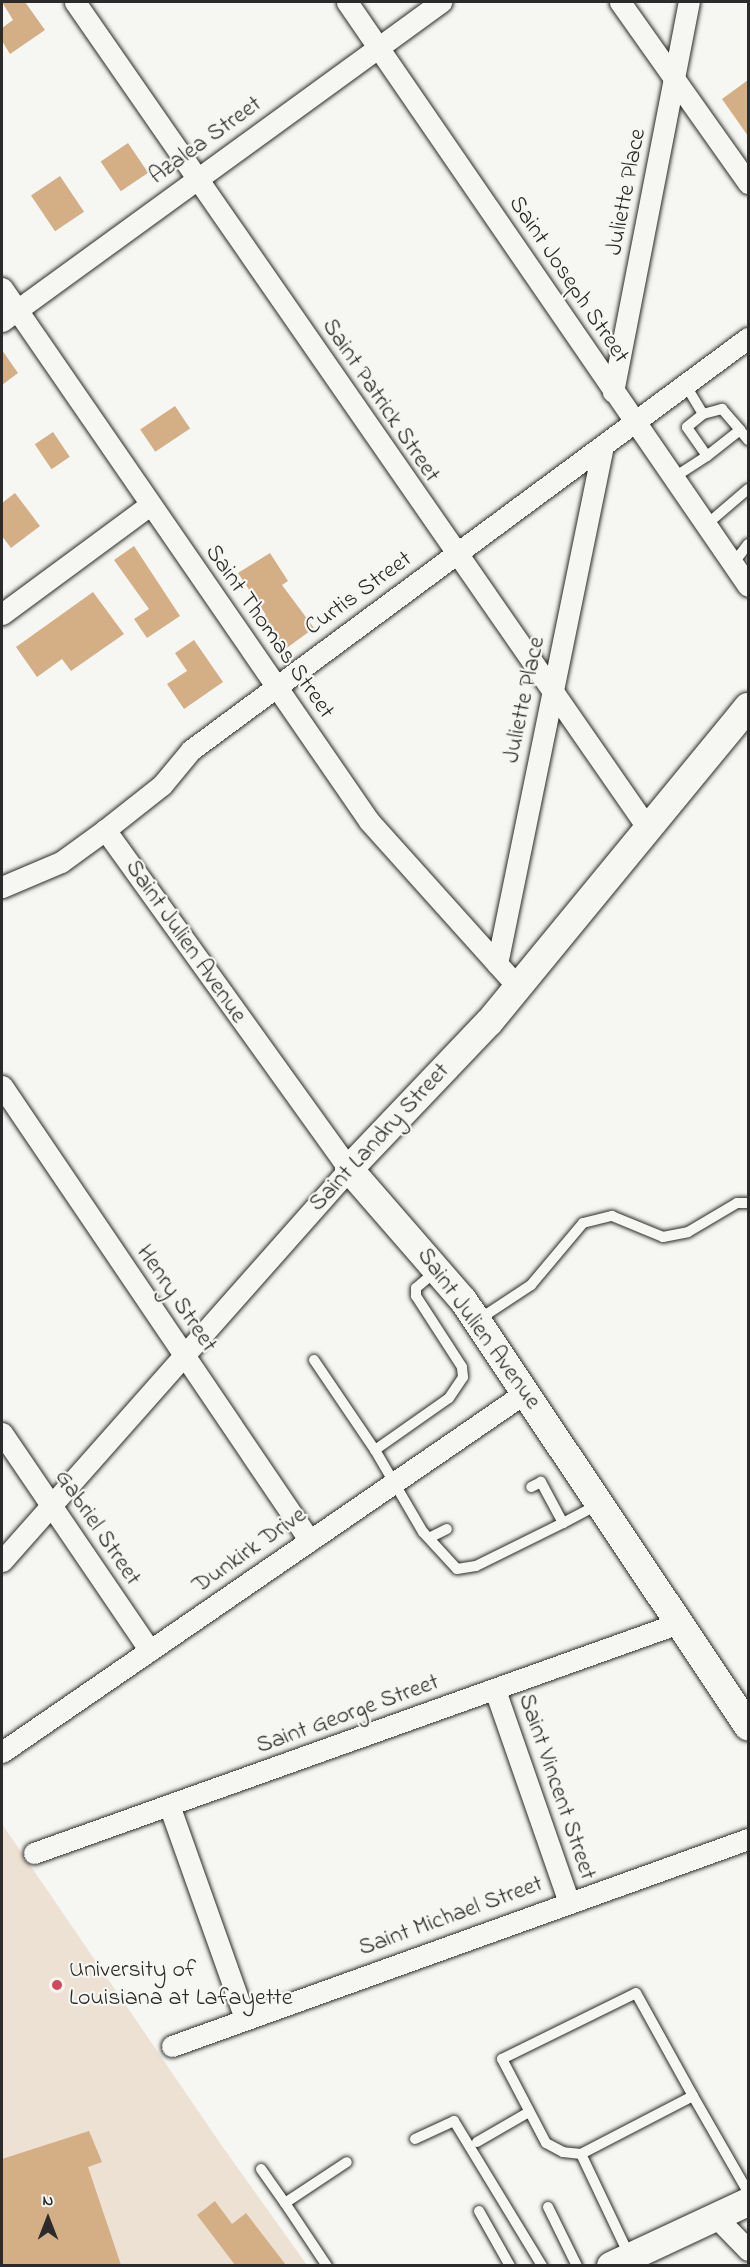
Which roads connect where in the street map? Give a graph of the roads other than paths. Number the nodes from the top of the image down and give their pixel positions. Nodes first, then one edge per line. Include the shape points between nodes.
1 (75, 2) edge
2 (346, 2) edge
3 (441, 2) edge
4 (620, 2) edge
5 (689, 2) edge
6 (378, 48) junction
7 (676, 78) junction
8 (198, 178) junction
9 (748, 183) edge
10 (2, 288) edge
11 (9, 316) edge
12 (748, 338) edge
13 (685, 384) junction
14 (613, 392) junction
15 (703, 414) junction
16 (634, 421) junction
17 (740, 430) junction
18 (748, 440) edge
19 (603, 446) junction
20 (707, 456) junction
21 (673, 478) junction
22 (748, 489) edge
23 (150, 505) junction
24 (706, 525) junction
25 (748, 544) edge
26 (455, 555) junction
27 (733, 564) junction
28 (748, 586) edge
29 (2, 614) edge
30 (275, 687) junction
31 (552, 695) junction
32 (748, 707) edge
33 (647, 827) junction
34 (105, 830) junction
35 (2, 887) edge
36 (497, 964) junction
37 (518, 987) junction
38 (2, 1086) edge
39 (349, 1169) junction
40 (748, 1203) edge
41 (438, 1269) junction
42 (477, 1320) junction
43 (184, 1356) junction
44 (314, 1360) dead end
45 (526, 1392) junction
46 (2, 1433) edge
47 (375, 1450) junction
48 (396, 1482) junction
49 (531, 1487) dead end
50 (599, 1504) junction
51 (50, 1505) junction
52 (562, 1523) junction
53 (447, 1529) dead end
54 (429, 1538) junction
55 (310, 1541) junction
56 (2, 1561) edge
57 (679, 1623) junction
58 (150, 1651) junction
59 (495, 1690) junction
60 (747, 1721) edge
61 (2, 1752) edge
62 (169, 1805) junction
63 (748, 1839) edge
64 (34, 1853) dead end
65 (570, 1902) junction
66 (245, 2019) junction
67 (172, 2046) dead end
68 (693, 2096) junction
69 (530, 2112) junction
70 (415, 2139) dead end
71 (477, 2142) dead end
72 (581, 2154) junction
73 (347, 2162) dead end
74 (261, 2169) dead end
75 (748, 2192) edge
76 (748, 2202) edge
77 (285, 2203) junction
78 (548, 2207) dead end
79 (479, 2211) dead end
80 (717, 2218) junction
81 (748, 2250) edge
82 (621, 2261) edge
83 (327, 2265) edge
84 (510, 2265) edge
85 (542, 2265) edge
86 (577, 2265) edge

1 - 8 street, Saint Patrick Street
2 - 6 street, Saint Joseph Street
3 - 6 street, Azalea Street
4 - 7 street
5 - 7 street, Juliette Place
6 - 8 street, Azalea Street
6 - 14 street, Saint Joseph Street
7 - 9 street
7 - 14 street, Juliette Place
8 - 11 street, Azalea Street
8 - 26 street, Saint Patrick Street
10 - 11 street, Saint Thomas Street
11 - 23 street, Saint Thomas Street
12 - 13 street, Curtis Street
13 - 15 lane
13 - 16 street, Curtis Street
14 - 16 street, Saint Joseph Street
15 - 17 lane via 722,409
15 - 20 lane via 687,427
16 - 19 street, Curtis Street
16 - 21 street, Saint Joseph Street
17 - 18 lane
17 - 20 lane
19 - 26 street, Curtis Street
19 - 31 street, Juliette Place
20 - 21 lane
21 - 24 street, Saint Joseph Street
22 - 24 lane
23 - 29 street
23 - 30 street, Saint Thomas Street
24 - 27 street, Saint Joseph Street
25 - 27 lane
26 - 30 street, Curtis Street
26 - 31 street, Saint Patrick Street
27 - 28 street, Saint Joseph Street
30 - 34 street, Curtis Street via 191,750 162,785
30 - 36 street, Saint Thomas Street via 387,844
31 - 33 street, Saint Patrick Street
31 - 36 street, Juliette Place
32 - 33 street, Saint Landry Street
33 - 37 street, Saint Landry Street
34 - 35 street, Curtis Street via 61,862
34 - 39 street, Saint Julien Avenue
36 - 37 street, Saint Thomas Street
37 - 39 street, Saint Landry Street
38 - 43 street, Henry Street
39 - 41 street, Saint Julien Avenue
39 - 43 street, Saint Landry Street
40 - 42 lane via 737,1203 688,1232 663,1237 612,1216 583,1223 531,1286
41 - 42 street, Saint Julien Avenue
41 - 47 lane via 416,1288 416,1296 462,1366 463,1377 449,1398
42 - 45 street, Saint Julien Avenue
43 - 51 street, Saint Landry Street
43 - 55 street, Henry Street
44 - 47 lane
45 - 48 street, Dunkirk Drive
45 - 50 street, Saint Julien Avenue
46 - 51 street, Gabriel Street
47 - 48 lane
48 - 54 lane
48 - 55 street, Dunkirk Drive
49 - 52 lane via 541,1482
50 - 52 lane
50 - 57 street, Saint Julien Avenue
51 - 56 street, Saint Landry Street
51 - 58 street, Gabriel Street
52 - 54 lane via 476,1566 458,1569
53 - 54 lane
55 - 58 street, Dunkirk Drive
57 - 59 street, Saint George Street
57 - 60 street, Saint Julien Avenue
58 - 61 street, Dunkirk Drive
59 - 62 street, Saint George Street
59 - 65 street, Saint Vincent Street
62 - 64 street, Saint George Street
62 - 66 street
63 - 65 street, Saint Michael Street
65 - 66 street, Saint Michael Street
66 - 67 street, Saint Michael Street
68 - 69 lane via 636,1993 502,2059
68 - 72 lane
68 - 75 lane
69 - 71 lane
69 - 72 lane via 546,2143 563,2152
70 - 85 lane via 454,2121
72 - 82 lane
73 - 77 lane
74 - 77 lane
76 - 80 street
77 - 83 lane
78 - 86 lane
79 - 84 lane
80 - 81 street
80 - 82 street

